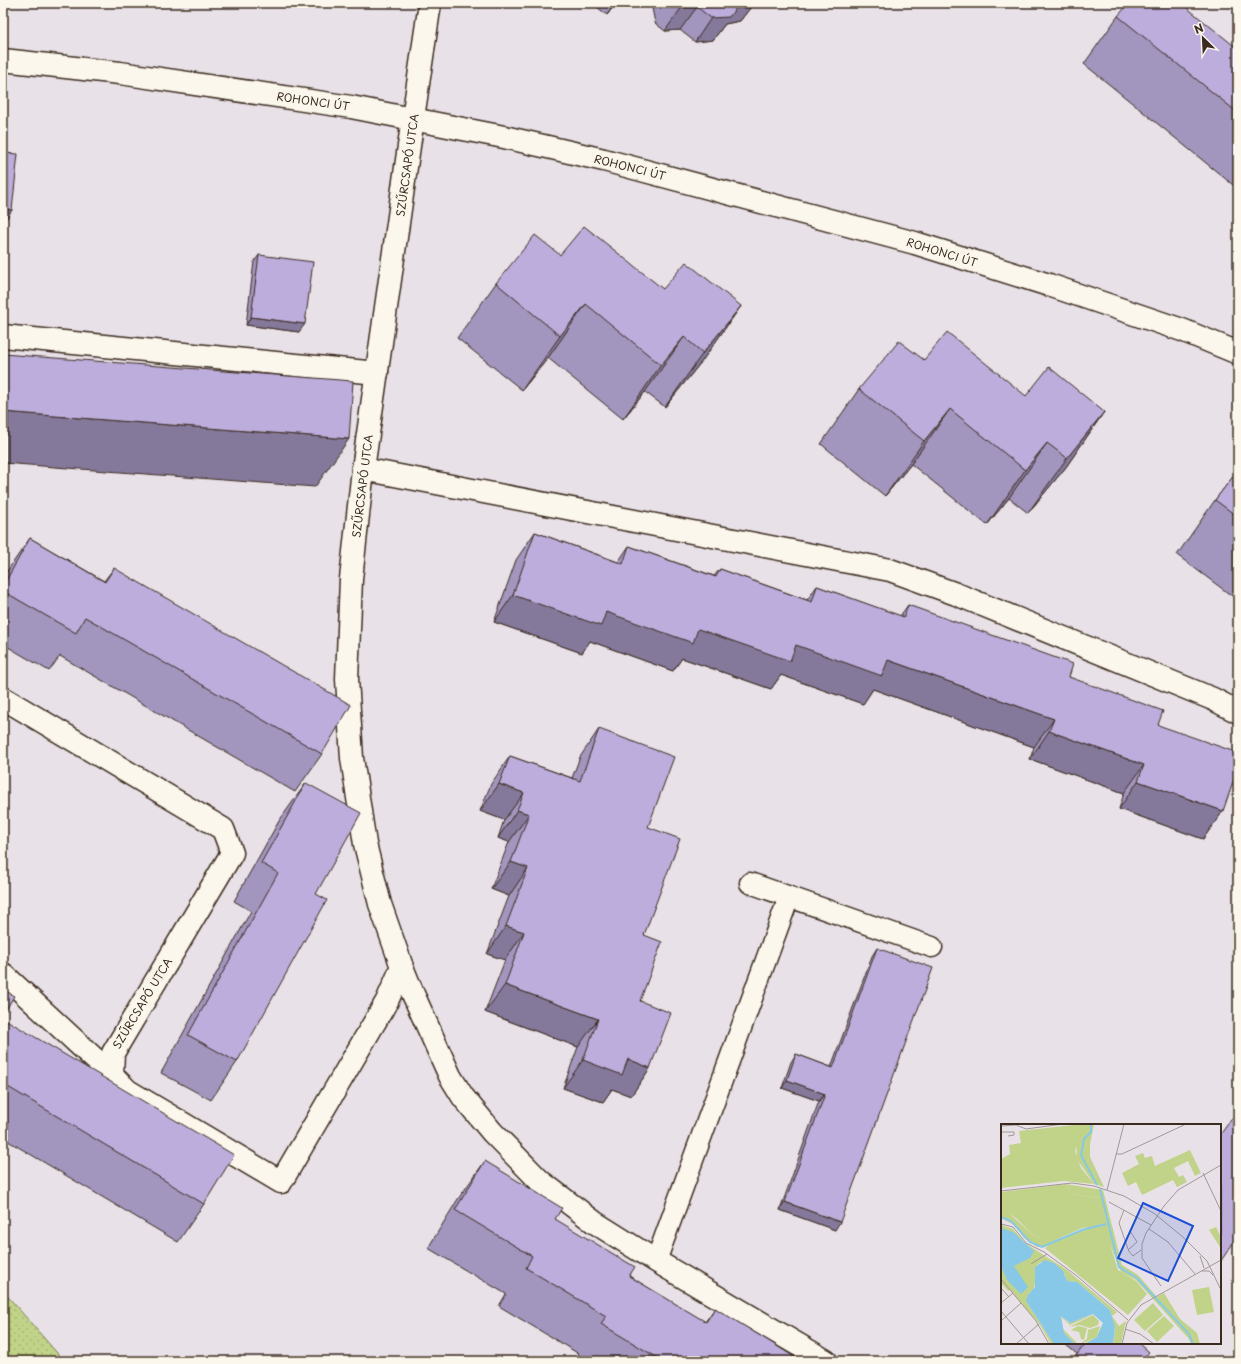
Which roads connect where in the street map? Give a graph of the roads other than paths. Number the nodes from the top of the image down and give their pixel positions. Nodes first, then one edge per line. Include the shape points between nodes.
1 (430, 3) edge
2 (3, 60) edge
3 (413, 118) junction
4 (3, 336) edge
5 (1238, 353) edge
6 (377, 373) junction
7 (363, 469) junction
8 (3, 698) edge
9 (1238, 712) edge
10 (750, 883) dead end
11 (789, 897) junction
12 (932, 947) dead end
13 (402, 967) junction
14 (3, 974) edge
15 (112, 1075) junction
16 (656, 1260) junction
17 (826, 1361) edge

1 - 3 street, SZŰRCSAPÓ UTCA
2 - 3 street, ROHONCI ÚT via 120,73 351,106
3 - 5 street, ROHONCI ÚT via 604,160 915,243 1182,330
3 - 6 street, SZŰRCSAPÓ UTCA
4 - 6 street
6 - 7 street, SZŰRCSAPÓ UTCA
7 - 9 street via 890,570 956,594
7 - 13 street, SZŰRCSAPÓ UTCA via 351,579 347,680 352,758 365,844 380,904
8 - 15 street, SZŰRCSAPÓ UTCA via 223,829 232,853 113,1053
10 - 11 lane
11 - 12 lane
11 - 16 lane
13 - 15 street via 387,1001 281,1182 128,1092
13 - 16 street, SZŰRCSAPÓ UTCA via 450,1076 463,1097 492,1132 540,1181 594,1222
14 - 15 street
16 - 17 street, SZŰRCSAPÓ UTCA

